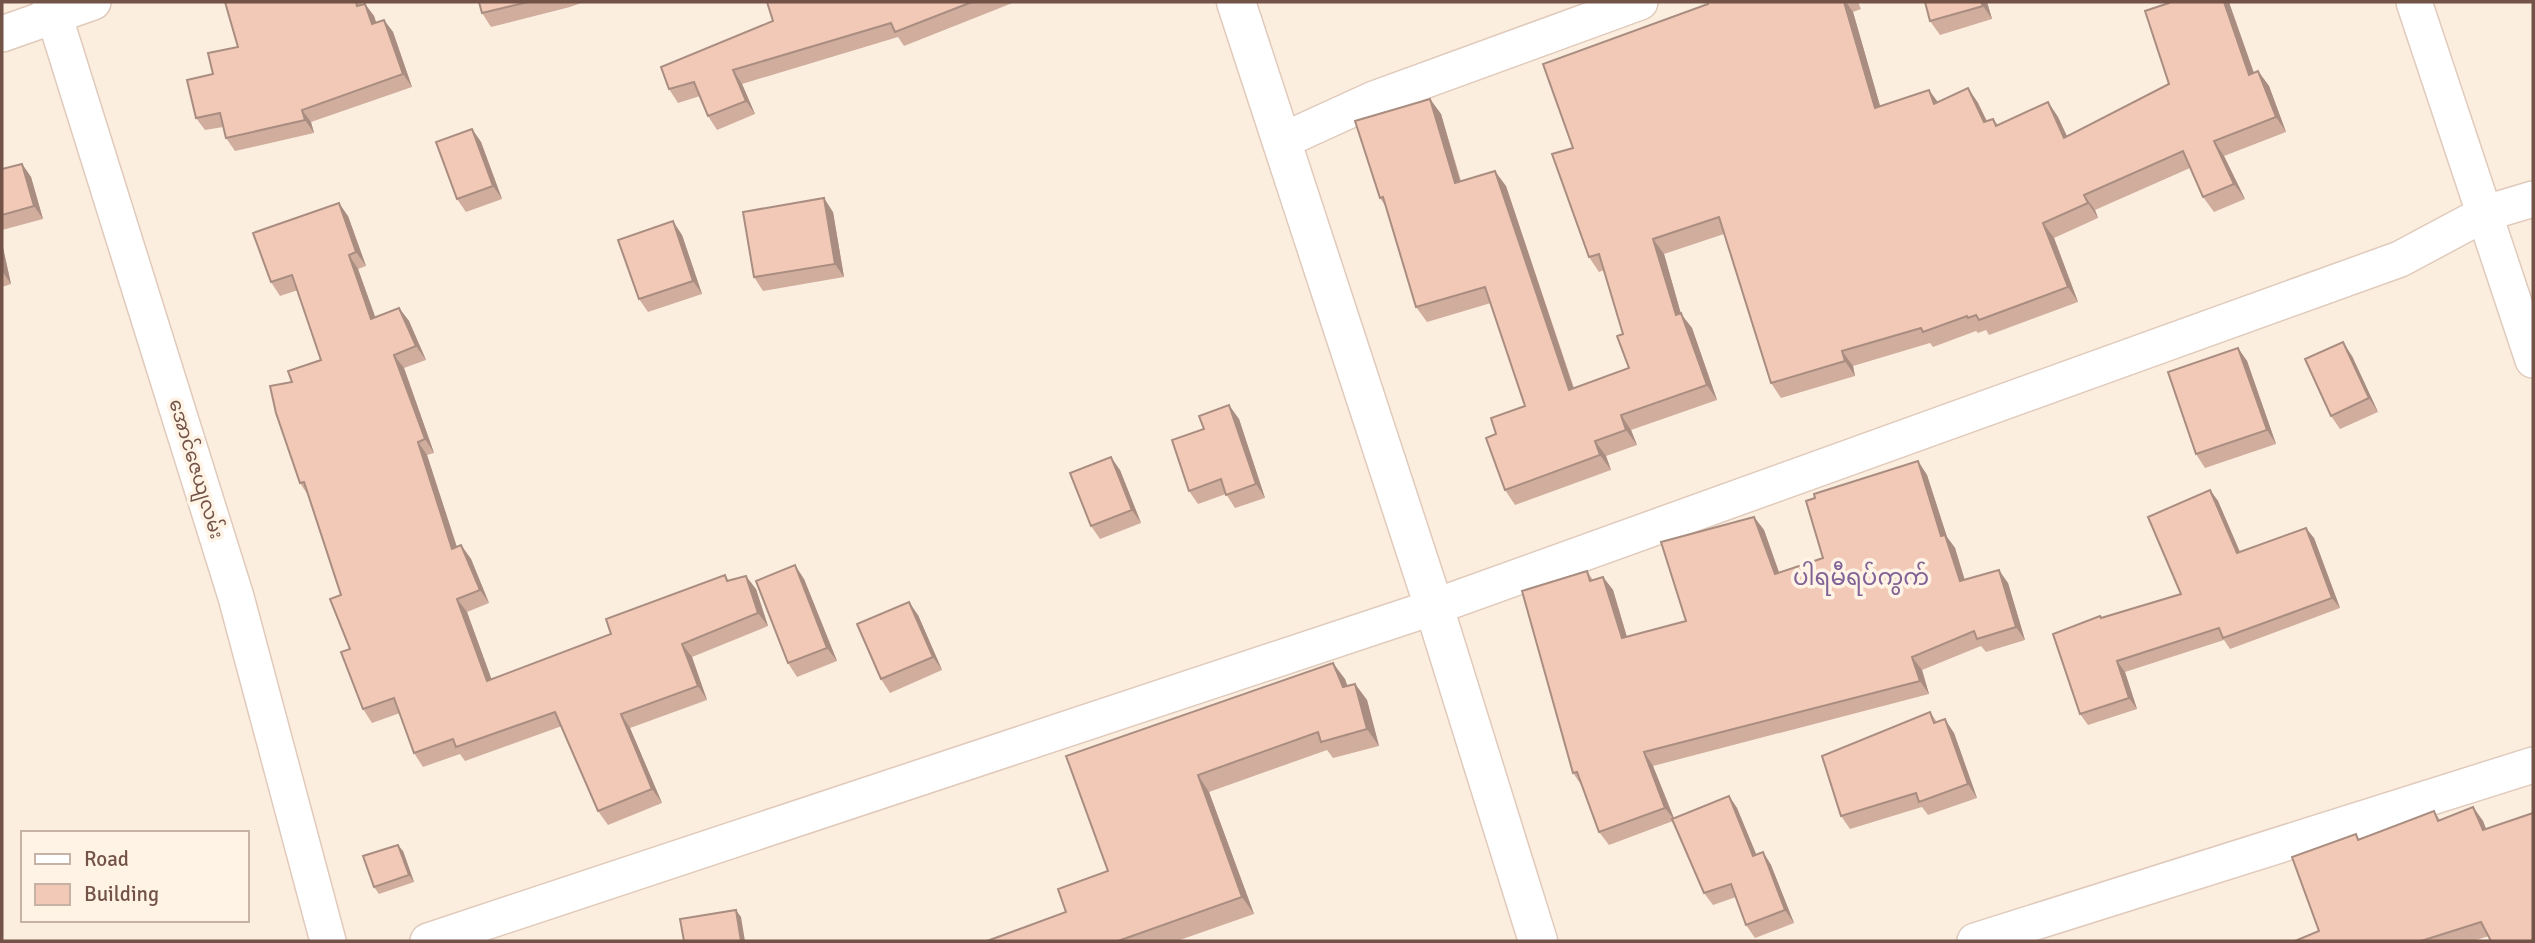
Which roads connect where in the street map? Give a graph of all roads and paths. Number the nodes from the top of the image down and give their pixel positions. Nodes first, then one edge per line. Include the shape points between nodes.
1 (93, 2) edge
2 (1236, 2) edge
3 (1640, 2) edge
4 (2414, 2) edge
5 (52, 8) edge
6 (2, 34) edge
7 (1282, 141) junction
8 (2533, 199) edge
9 (2486, 213) junction
10 (2533, 360) edge
11 (1434, 607) junction
12 (2533, 765) edge
13 (328, 941) edge
14 (428, 941) edge
15 (1538, 941) edge
16 (1975, 941) edge

1 - 5 street
2 - 7 street
3 - 7 street via 1374,99
4 - 9 street
5 - 6 street
5 - 13 street, အောင်ဇေယျလမ်း via 236,597
7 - 11 street
8 - 9 street
9 - 10 street
9 - 11 street via 2400,259
11 - 14 street
11 - 15 street
12 - 16 street

